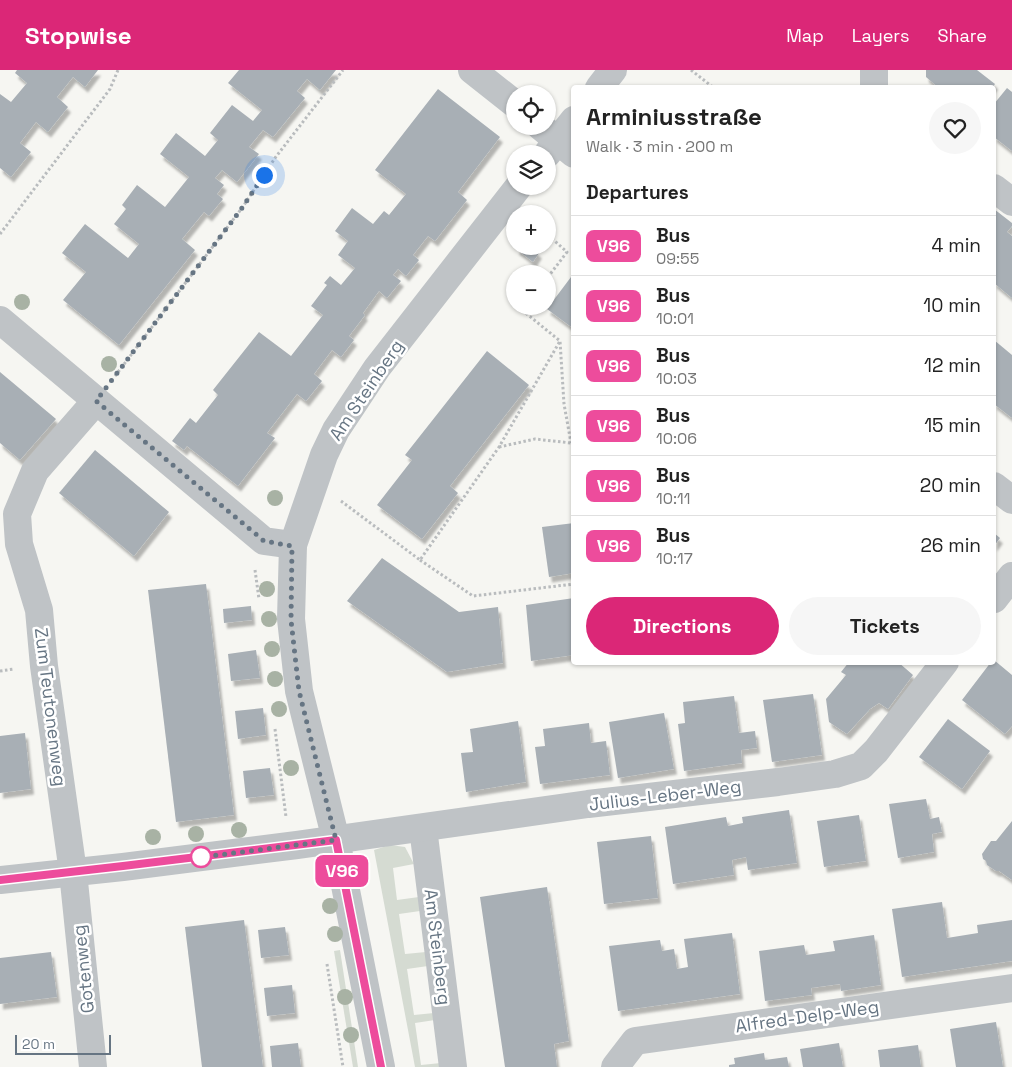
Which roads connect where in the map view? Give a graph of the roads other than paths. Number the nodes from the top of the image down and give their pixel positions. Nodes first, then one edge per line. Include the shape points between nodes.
1 (472, 70) edge
2 (613, 70) edge
3 (874, 70) edge
4 (601, 85) edge
5 (874, 85) edge
6 (506, 97) edge
7 (996, 190) edge
8 (512, 195) edge
9 (1012, 202) edge
10 (0, 320) edge
11 (96, 401) junction
12 (996, 488) edge
13 (1012, 500) edge
14 (10, 546) edge
15 (292, 546) junction
16 (1012, 576) edge
17 (996, 596) edge
18 (943, 665) edge
19 (423, 828) junction
20 (336, 840) junction
21 (73, 872) junction
22 (0, 880) edge
23 (1012, 988) edge
24 (93, 1067) edge
25 (381, 1067) edge
26 (453, 1067) edge
27 (615, 1067) edge

1 - 6 street
2 - 4 street
3 - 5 street
7 - 9 street
8 - 15 street, Am Steinberg via 378,368 336,430
10 - 11 street
11 - 14 street, Zum Teutonenweg via 34,471
11 - 15 street via 264,541
12 - 13 street
14 - 21 street, Zum Teutonenweg via 39,610
15 - 20 street, Am Steinberg via 291,620 299,691
16 - 17 street
18 - 19 street, Julius-Leber-Weg via 876,752 861,766 816,777 588,804
19 - 20 street, Julius-Leber-Weg
19 - 26 street, Am Steinberg
20 - 21 street, Julius-Leber-Weg
20 - 25 street, Am Steinberg
21 - 22 street, Julius-Leber-Weg
21 - 24 street, Gotenweg
23 - 27 street, Alfred-Delp-Weg via 635,1041

